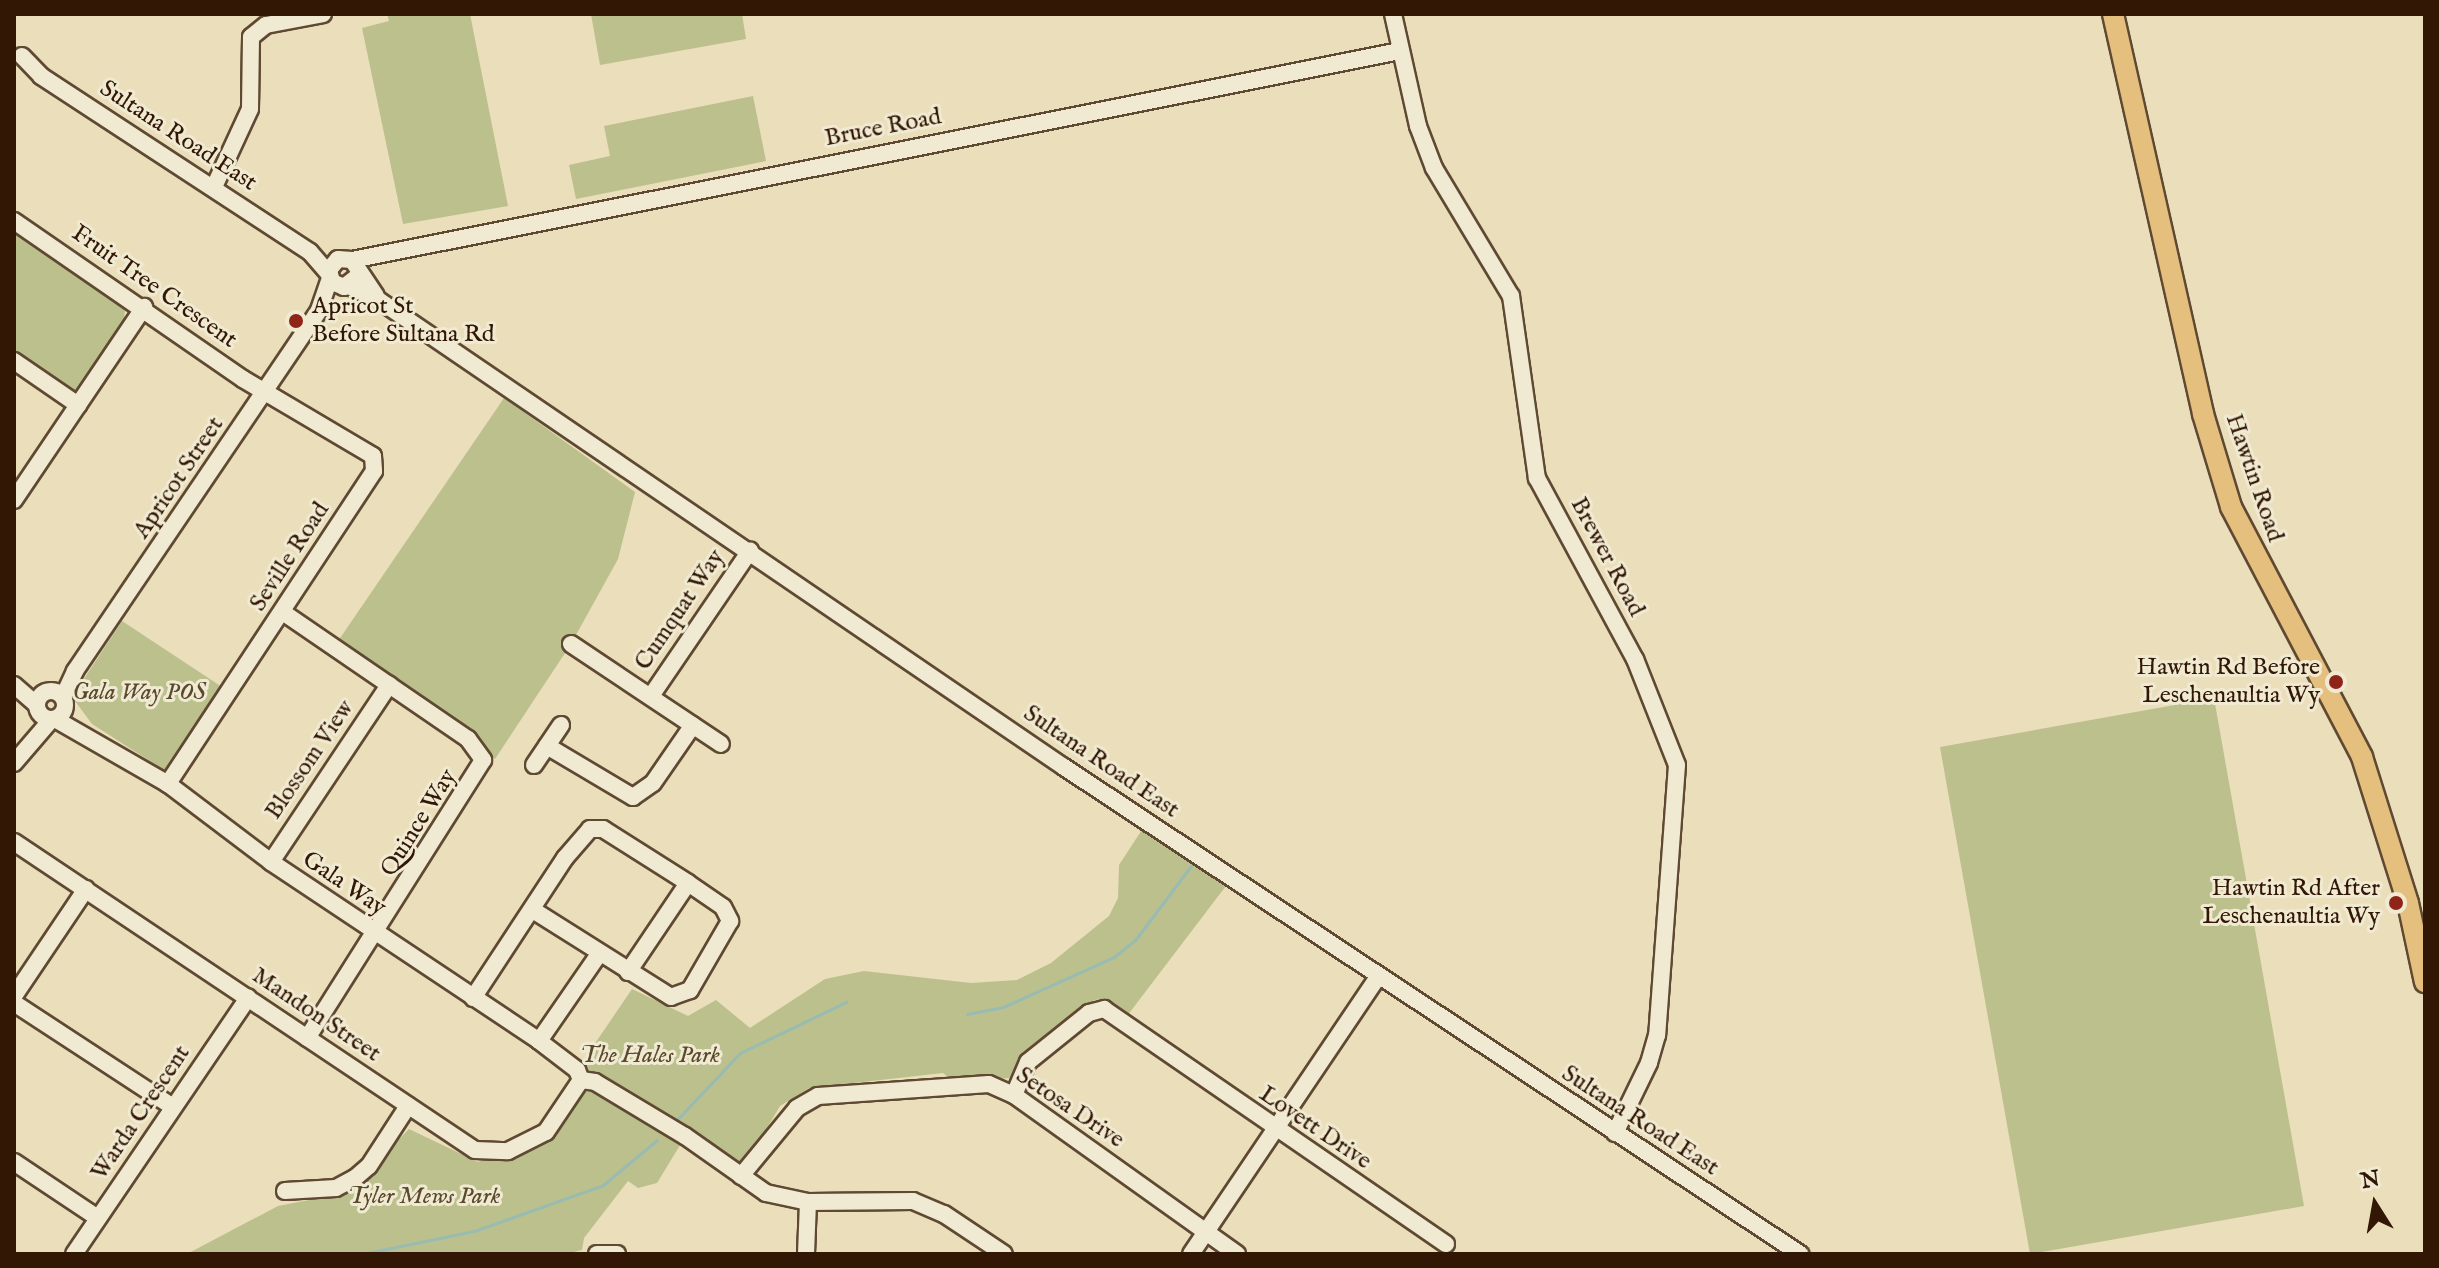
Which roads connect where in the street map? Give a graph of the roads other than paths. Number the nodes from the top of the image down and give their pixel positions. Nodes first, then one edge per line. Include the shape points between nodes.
1 (323, 14) edge
2 (1393, 14) edge
3 (2113, 14) edge
4 (1400, 51) junction
5 (22, 56) dead end
6 (214, 187) junction
7 (14, 221) edge
8 (345, 274) junction
9 (144, 307) junction
10 (14, 361) edge
11 (268, 390) junction
12 (78, 405) junction
13 (14, 500) edge
14 (750, 551) junction
15 (284, 613) junction
16 (571, 644) dead end
17 (389, 685) junction
18 (15, 686) edge
19 (651, 696) junction
20 (50, 706) junction
21 (561, 725) dead end
22 (693, 725) junction
23 (721, 744) dead end
24 (547, 746) junction
25 (14, 763) edge
26 (534, 765) dead end
27 (168, 784) junction
28 (14, 842) edge
29 (271, 862) junction
30 (688, 883) junction
31 (86, 889) junction
32 (533, 910) junction
33 (377, 935) junction
34 (599, 954) junction
35 (628, 972) junction
36 (1378, 977) junction
37 (2425, 982) edge
38 (14, 996) edge
39 (248, 998) junction
40 (473, 998) junction
41 (14, 1003) edge
42 (307, 1038) junction
43 (539, 1041) junction
44 (581, 1077) junction
45 (1014, 1095) junction
46 (408, 1106) junction
47 (173, 1107) junction
48 (1276, 1131) junction
49 (1615, 1133) junction
50 (14, 1162) edge
51 (741, 1176) junction
52 (285, 1191) dead end
53 (808, 1202) junction
54 (98, 1218) junction
55 (1205, 1232) junction
56 (1446, 1244) dead end
57 (74, 1254) edge
58 (597, 1254) edge
59 (617, 1254) edge
60 (806, 1254) edge
61 (1004, 1254) edge
62 (1191, 1254) edge
63 (1237, 1254) edge
64 (1800, 1254) edge

1 - 6 street via 266,25 251,37 250,109
2 - 4 street, Brewer Road
3 - 37 main road, Hawtin Road via 2203,414 2231,507 2362,757 2408,903
4 - 8 street, Bruce Road via 375,252
4 - 49 street, Brewer Road via 1434,168 1511,296 1537,478 1635,659 1677,765 1657,1035
5 - 6 street, Sultana Road East via 41,76
6 - 8 street, Sultana Road East
7 - 9 street, Fruit Tree Crescent
8 - 11 street, Apricot Street
8 - 14 street, Sultana Road East
9 - 11 street, Fruit Tree Crescent via 243,379
9 - 12 street
10 - 12 street
11 - 15 street, Seville Road via 373,456 374,471
11 - 20 street, Apricot Street
12 - 13 street
14 - 19 street, Cumquat Way
14 - 36 street, Sultana Road East
15 - 17 street, Quince Way
15 - 27 street, Seville Road
16 - 19 street
17 - 29 street, Blossom View
17 - 33 street, Quince Way via 468,739 483,760
18 - 20 street, Gala Way
19 - 22 street
20 - 25 street, Apricot Street
20 - 27 street, Gala Way
21 - 24 street
22 - 23 street
22 - 24 street via 653,783 633,797
24 - 26 street
27 - 29 street, Gala Way
28 - 31 street, Mandon Street
29 - 33 street, Gala Way
30 - 32 street via 598,828 580,838
30 - 35 street
30 - 35 street via 723,907 730,921 699,977 690,990 671,997
31 - 38 street
31 - 39 street, Mandon Street
32 - 34 street
32 - 40 street
33 - 40 street, Gala Way
33 - 42 street, Quince Way
34 - 35 street
34 - 43 street
36 - 48 street
36 - 49 street, Sultana Road East
39 - 42 street, Mandon Street
39 - 47 street, Warda Crescent
40 - 43 street, Gala Way
41 - 47 street
42 - 46 street, Mandon Street
43 - 44 street, Gala Way
44 - 46 street, Mandon Street via 546,1132 493,1154 475,1150
44 - 51 street, Gala Way
45 - 48 street, Lovett Drive via 1028,1062 1099,1008
45 - 51 street, Setosa Drive via 972,1083 818,1096 797,1108
45 - 55 street, Setosa Drive
46 - 52 street via 369,1166 355,1178 325,1190
47 - 54 street, Warda Crescent
48 - 55 street
48 - 56 street, Lovett Drive
49 - 64 street, Sultana Road East
50 - 54 street
51 - 53 street, Gala Way via 776,1198
53 - 60 street
53 - 61 street, Gala Way via 913,1201 944,1214
54 - 57 street, Warda Crescent
55 - 62 street
55 - 63 street, Setosa Drive
58 - 59 street

